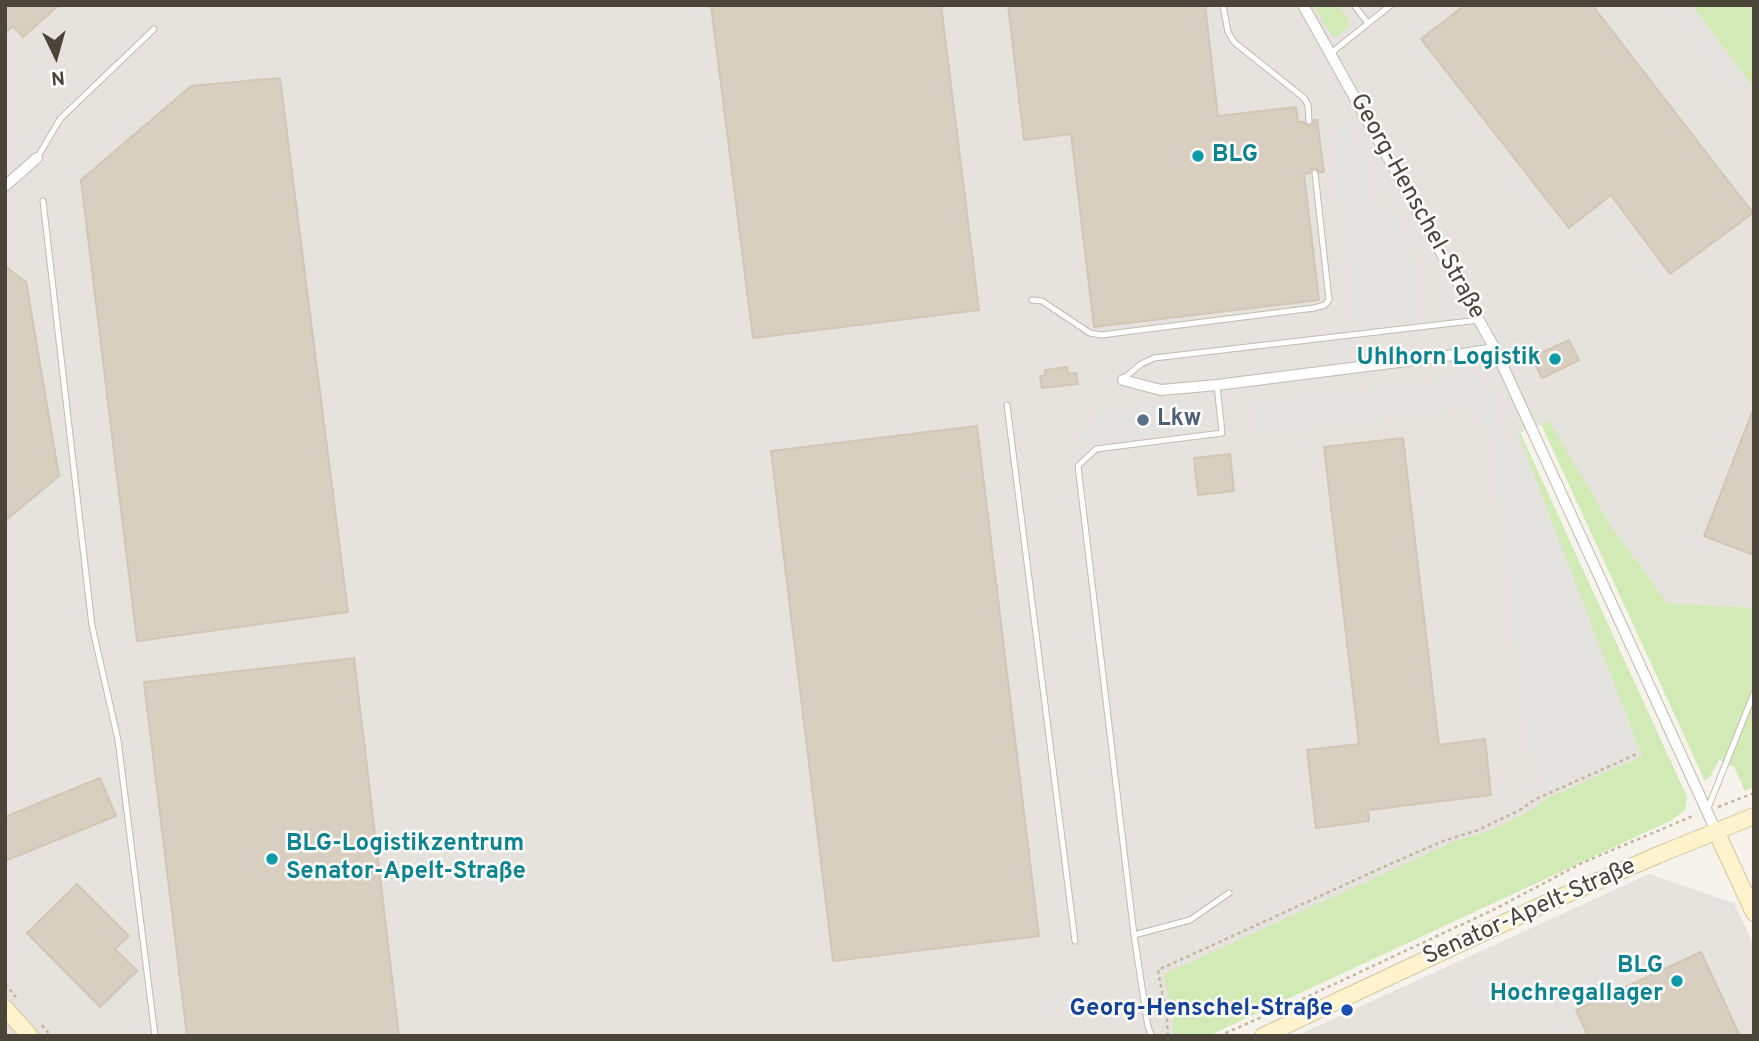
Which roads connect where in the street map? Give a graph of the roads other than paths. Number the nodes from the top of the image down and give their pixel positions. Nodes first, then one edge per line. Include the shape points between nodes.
1 (1223, 5) edge
2 (1303, 5) edge
3 (1354, 5) edge
4 (1391, 5) edge
5 (1368, 23) junction
6 (154, 29) dead end
7 (1331, 53) junction
8 (1309, 121) dead end
9 (37, 158) joint
10 (1315, 173) dead end
11 (5, 187) edge
12 (43, 201) dead end
13 (1032, 300) dead end
14 (1479, 320) junction
15 (1494, 349) junction
16 (1123, 380) joint
17 (1217, 385) junction
18 (1007, 405) dead end
19 (1754, 693) edge
20 (1707, 811) junction
21 (1754, 816) edge
22 (1716, 831) junction
23 (1229, 893) dead end
24 (1754, 913) edge
25 (1134, 935) junction
26 (1075, 941) dead end
27 (5, 1008) edge
28 (30, 1036) edge
29 (155, 1036) edge
30 (1152, 1036) edge
31 (1263, 1036) edge

1 - 8 lane via 1234,42 1304,98
2 - 7 street, Georg-Henschel-Straße
3 - 5 lane
4 - 5 lane
5 - 7 lane
6 - 9 lane via 60,120
7 - 14 street, Georg-Henschel-Straße
9 - 11 street
10 - 13 lane via 1329,300 1325,305 1101,335 1090,333 1042,301
12 - 29 lane via 92,626 118,740
14 - 15 street, Georg-Henschel-Straße
14 - 16 lane via 1154,358
15 - 17 street
15 - 20 street, Georg-Henschel-Straße
16 - 17 street via 1161,390
17 - 25 lane via 1222,433 1096,449 1078,466
18 - 26 lane
19 - 20 lane
20 - 22 street, Georg-Henschel-Straße
21 - 22 street, Senator-Apelt-Straße
22 - 24 street
22 - 31 street, Senator-Apelt-Straße via 1538,907
23 - 25 lane via 1190,920
25 - 30 lane
27 - 28 street

